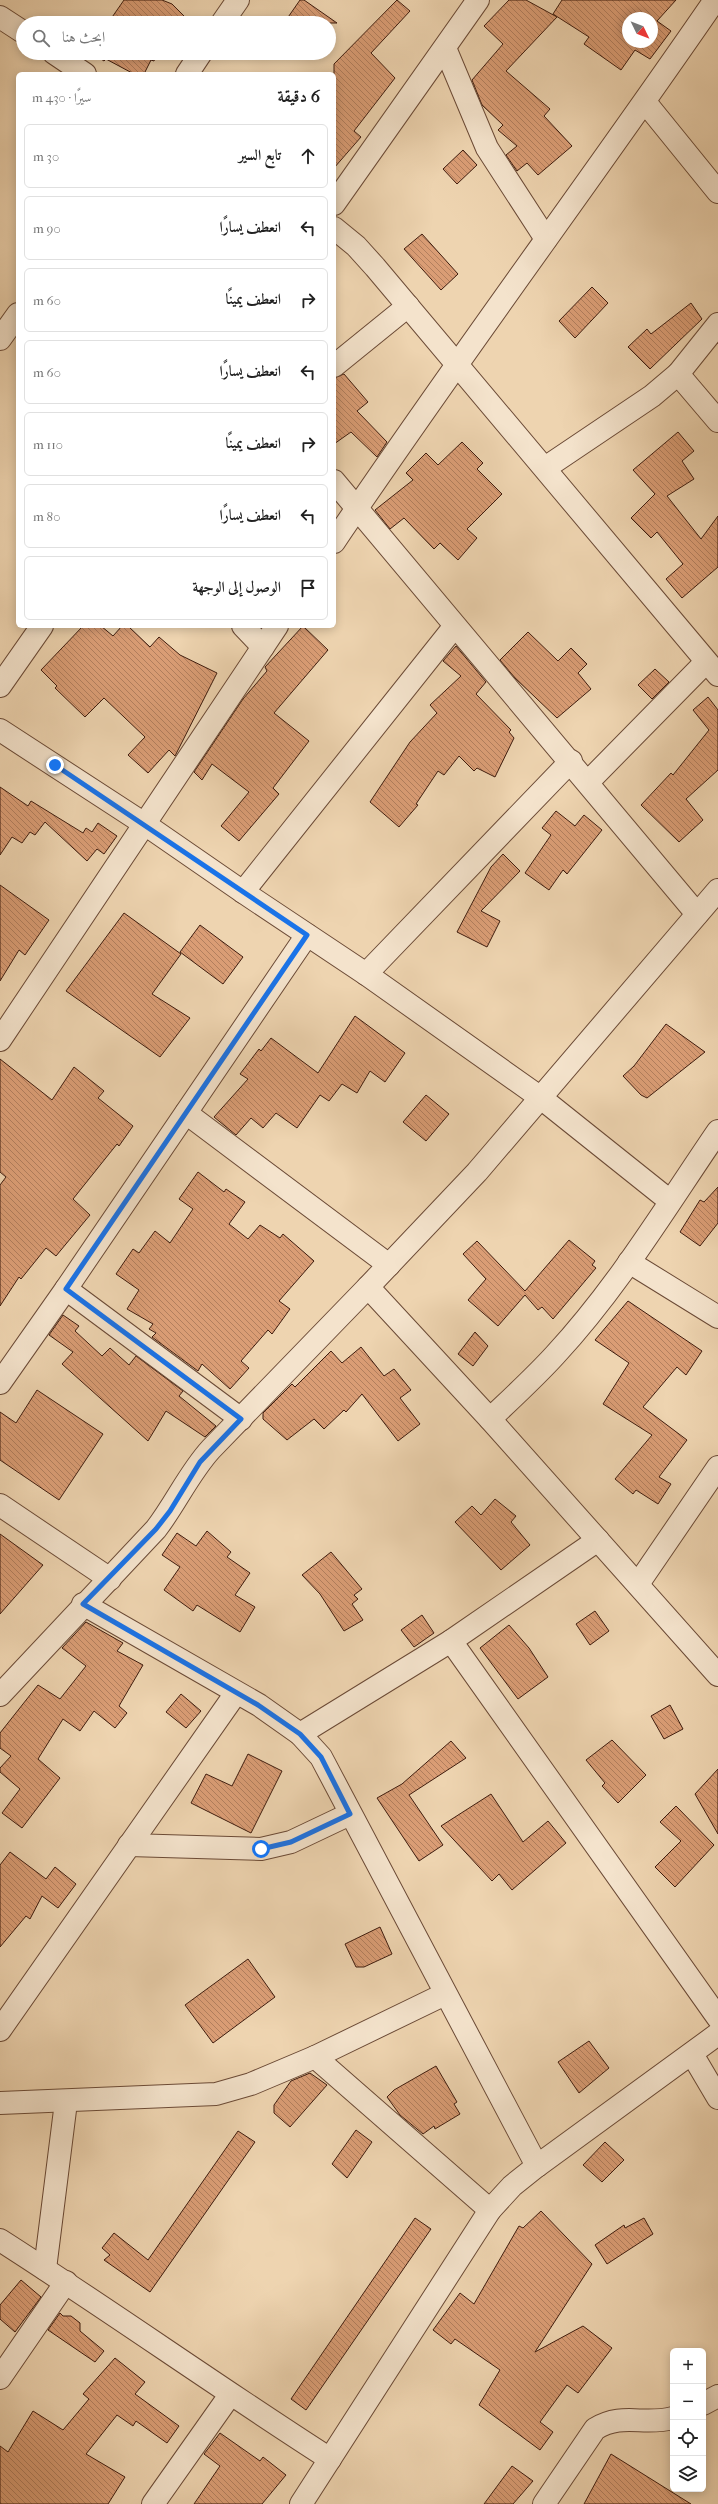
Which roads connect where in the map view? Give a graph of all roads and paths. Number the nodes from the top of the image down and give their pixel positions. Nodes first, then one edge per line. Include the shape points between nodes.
1 (4, 0) edge
2 (238, 0) edge
3 (478, 0) edge
4 (715, 0) edge
5 (0, 6) edge
6 (227, 16) edge
7 (0, 17) edge
8 (16, 27) edge
9 (445, 48) junction
10 (64, 60) edge
11 (196, 60) edge
12 (82, 72) edge
13 (188, 72) edge
14 (645, 102) junction
15 (718, 192) edge
16 (336, 201) edge
17 (336, 230) edge
18 (546, 238) junction
19 (408, 306) junction
20 (16, 317) edge
21 (718, 324) edge
22 (0, 339) edge
23 (336, 364) edge
24 (456, 365) junction
25 (678, 374) junction
26 (718, 421) edge
27 (545, 468) junction
28 (336, 483) edge
29 (357, 509) junction
30 (336, 539) edge
31 (454, 627) junction
32 (41, 628) edge
33 (245, 628) edge
34 (277, 628) edge
35 (263, 647) junction
36 (712, 668) edge
37 (0, 686) edge
38 (0, 730) edge
39 (571, 761) junction
40 (588, 782) junction
41 (146, 825) junction
42 (718, 890) edge
43 (243, 892) junction
44 (697, 914) junction
45 (307, 935) junction
46 (366, 974) junction
47 (0, 1040) edge
48 (541, 1098) junction
49 (186, 1113) junction
50 (718, 1131) edge
51 (670, 1201) junction
52 (629, 1262) junction
53 (389, 1265) junction
54 (368, 1287) junction
55 (66, 1289) junction
56 (718, 1317) edge
57 (0, 1383) edge
58 (241, 1419) junction
59 (490, 1419) junction
60 (718, 1467) edge
61 (0, 1505) edge
62 (598, 1540) junction
63 (110, 1579) junction
64 (638, 1584) junction
65 (83, 1604) junction
66 (451, 1641) junction
67 (718, 1675) edge
68 (236, 1693) junction
69 (0, 1695) edge
70 (300, 1734) junction
71 (350, 1814) junction
72 (129, 1845) junction
73 (445, 1994) junction
74 (718, 2018) edge
75 (0, 2030) edge
76 (718, 2034) edge
77 (692, 2054) junction
78 (315, 2057) junction
79 (718, 2098) edge
80 (66, 2102) junction
81 (0, 2103) edge
82 (537, 2166) junction
83 (490, 2210) junction
84 (0, 2240) edge
85 (45, 2269) junction
86 (66, 2282) junction
87 (0, 2378) edge
88 (230, 2395) junction
89 (718, 2396) edge
90 (706, 2402) edge
91 (670, 2419) edge
92 (330, 2459) junction
93 (153, 2504) edge
94 (301, 2504) edge
95 (544, 2504) edge

1 - 5 street
2 - 6 street
3 - 9 street
4 - 14 street
7 - 8 street
9 - 16 street
9 - 18 street via 487,148
10 - 12 street
11 - 13 street
14 - 15 street
14 - 18 street
17 - 19 street via 356,246
18 - 24 street
19 - 23 street
19 - 24 street
20 - 22 street
21 - 25 street
24 - 27 street
24 - 29 street
25 - 26 street
25 - 27 street via 652,396
27 - 36 street
28 - 29 street
29 - 30 street
29 - 31 street
31 - 39 street
31 - 43 street
32 - 37 street
33 - 35 street
34 - 35 street
35 - 41 street
36 - 40 street
38 - 41 street
39 - 40 street
39 - 46 street
40 - 44 street
41 - 43 street
41 - 47 street
42 - 44 street
43 - 45 street
44 - 48 street
45 - 46 street
45 - 49 street
46 - 48 street
48 - 51 street
48 - 53 street via 472,1178
49 - 53 street
49 - 55 street
50 - 51 street
51 - 52 street
52 - 56 street
52 - 59 street via 556,1355
53 - 54 street
54 - 58 street
54 - 59 street
55 - 57 street
55 - 58 street
58 - 63 street via 200,1462 170,1511
59 - 62 street
60 - 64 street
61 - 63 street
62 - 64 street
62 - 66 street
63 - 65 street
64 - 67 street
65 - 68 street
65 - 69 street
66 - 70 street
66 - 74 street
68 - 70 street
68 - 72 street
70 - 71 street via 321,1757
71 - 72 street via 291,1842 261,1849
71 - 73 street
72 - 75 street
73 - 78 street
73 - 82 street
76 - 77 street
77 - 79 street
77 - 82 street
78 - 80 street via 251,2084 216,2094
78 - 83 street
80 - 81 street
80 - 85 street
82 - 83 street via 512,2186
83 - 92 street
84 - 85 street
85 - 86 street
86 - 87 street
86 - 88 street
88 - 92 street
88 - 93 street
89 - 90 street
91 - 95 street via 656,2422 621,2419 608,2421 595,2429
92 - 94 street

